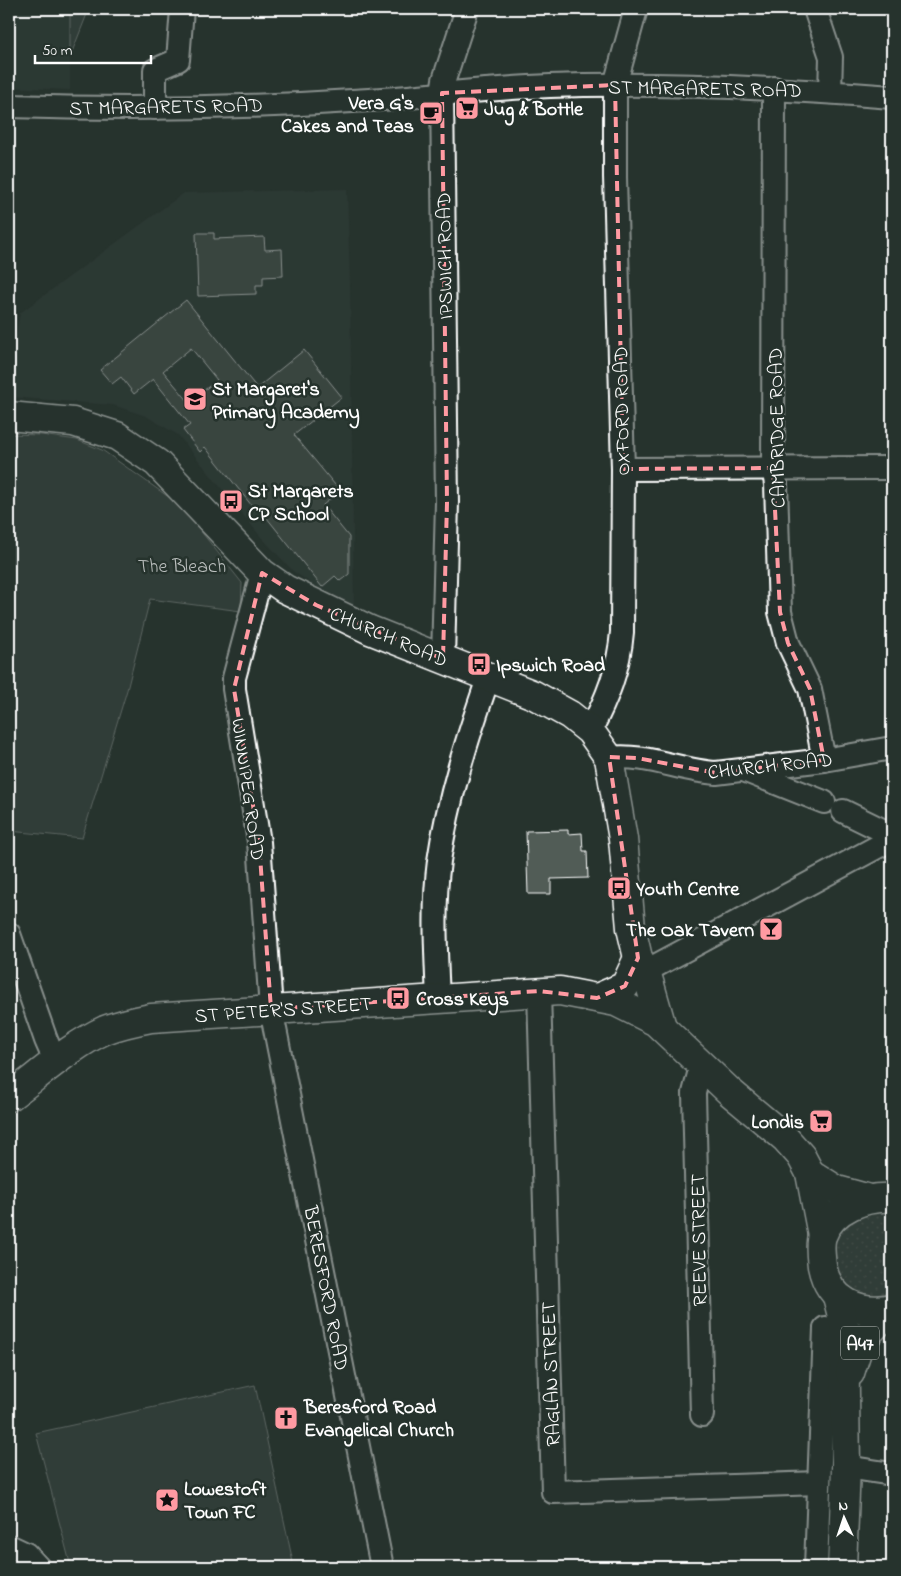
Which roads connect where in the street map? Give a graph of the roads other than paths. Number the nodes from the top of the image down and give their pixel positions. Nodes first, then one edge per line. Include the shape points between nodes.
1 (182, 9) edge
2 (467, 9) edge
3 (636, 9) edge
4 (815, 9) edge
5 (615, 85) junction
6 (774, 88) junction
7 (830, 92) junction
8 (442, 93) junction
9 (892, 97) edge
10 (9, 106) edge
11 (156, 108) junction
12 (9, 416) edge
13 (773, 468) junction
14 (892, 468) edge
15 (623, 469) junction
16 (262, 573) junction
17 (443, 658) junction
18 (490, 676) junction
19 (590, 731) junction
20 (892, 748) edge
21 (609, 758) junction
22 (824, 760) junction
23 (745, 771) junction
24 (892, 835) edge
25 (892, 840) edge
26 (9, 934) edge
27 (640, 966) junction
28 (539, 991) junction
29 (438, 998) junction
30 (597, 998) junction
31 (271, 1009) junction
32 (662, 1027) junction
33 (56, 1062) junction
34 (704, 1067) junction
35 (9, 1097) edge
36 (810, 1174) junction
37 (879, 1198) edge
38 (822, 1235) junction
39 (837, 1296) junction
40 (892, 1309) edge
41 (825, 1328) dead end
42 (845, 1386) junction
43 (702, 1415) dead end
44 (846, 1467) junction
45 (892, 1474) edge
46 (819, 1483) junction
47 (9, 1546) edge
48 (38, 1567) edge
49 (382, 1567) edge
50 (816, 1567) edge
51 (842, 1567) edge

1 - 11 street via 178,60 155,70
2 - 8 street, IPSWICH ROAD
3 - 5 street, OXFORD ROAD
4 - 7 street via 831,57
5 - 6 street, ST MARGARETS ROAD
5 - 8 street, ST MARGARETS ROAD
5 - 15 street, OXFORD ROAD
6 - 7 street, ST MARGARETS ROAD
6 - 13 street, CAMBRIDGE ROAD
7 - 9 street, ST MARGARETS ROAD
8 - 11 street, ST MARGARETS ROAD via 368,100
8 - 17 street, IPSWICH ROAD via 447,502
10 - 11 street, ST MARGARETS ROAD
12 - 16 main road, CHURCH ROAD via 73,422 97,428 137,448 157,463
13 - 14 street
13 - 15 street
13 - 22 street, CAMBRIDGE ROAD via 780,612 788,643 810,690
15 - 19 street, OXFORD ROAD via 620,659
16 - 17 main road, CHURCH ROAD via 316,605
16 - 31 street, WINNIPEG ROAD via 234,678 234,689 259,842
17 - 18 main road, CHURCH ROAD
18 - 19 main road, CHURCH ROAD via 534,695
18 - 29 street via 460,762 439,861 435,929
19 - 21 main road, CHURCH ROAD
20 - 22 street, CHURCH ROAD
21 - 23 street, CHURCH ROAD via 637,758 698,772
21 - 27 main road via 623,839 631,928
22 - 23 street, CHURCH ROAD
23 - 24 street
25 - 27 street
26 - 33 street
27 - 30 main road via 624,986
27 - 32 main road
28 - 29 main road, ST PETER'S STREET
28 - 30 main road, ST PETER'S STREET via 560,991
28 - 46 street, RAGLAN STREET via 553,1492
29 - 31 main road, ST PETER'S STREET
30 - 32 main road, ST PETER'S STREET via 616,1002
31 - 33 main road, ST PETER'S STREET via 151,1018 127,1023 104,1031
31 - 49 street, BERESFORD ROAD
32 - 34 main road, ST PETER'S STREET
33 - 35 main road, ST PETER'S STREET
34 - 36 main road, ST PETER'S STREET via 786,1138
34 - 43 street, REEVE STREET via 694,1094
36 - 37 main road via 837,1190
36 - 38 main road, ST PETER'S STREET
37 - 38 main road via 852,1204
38 - 39 main road, ST PETER'S STREET via 820,1254 824,1276
39 - 40 main road via 867,1309
39 - 42 main road, A47 via 844,1324
40 - 42 main road, A47 via 860,1342
41 - 46 street
42 - 44 main road, A47
44 - 45 street
44 - 51 main road, A47
46 - 50 street
47 - 48 street via 26,1554

